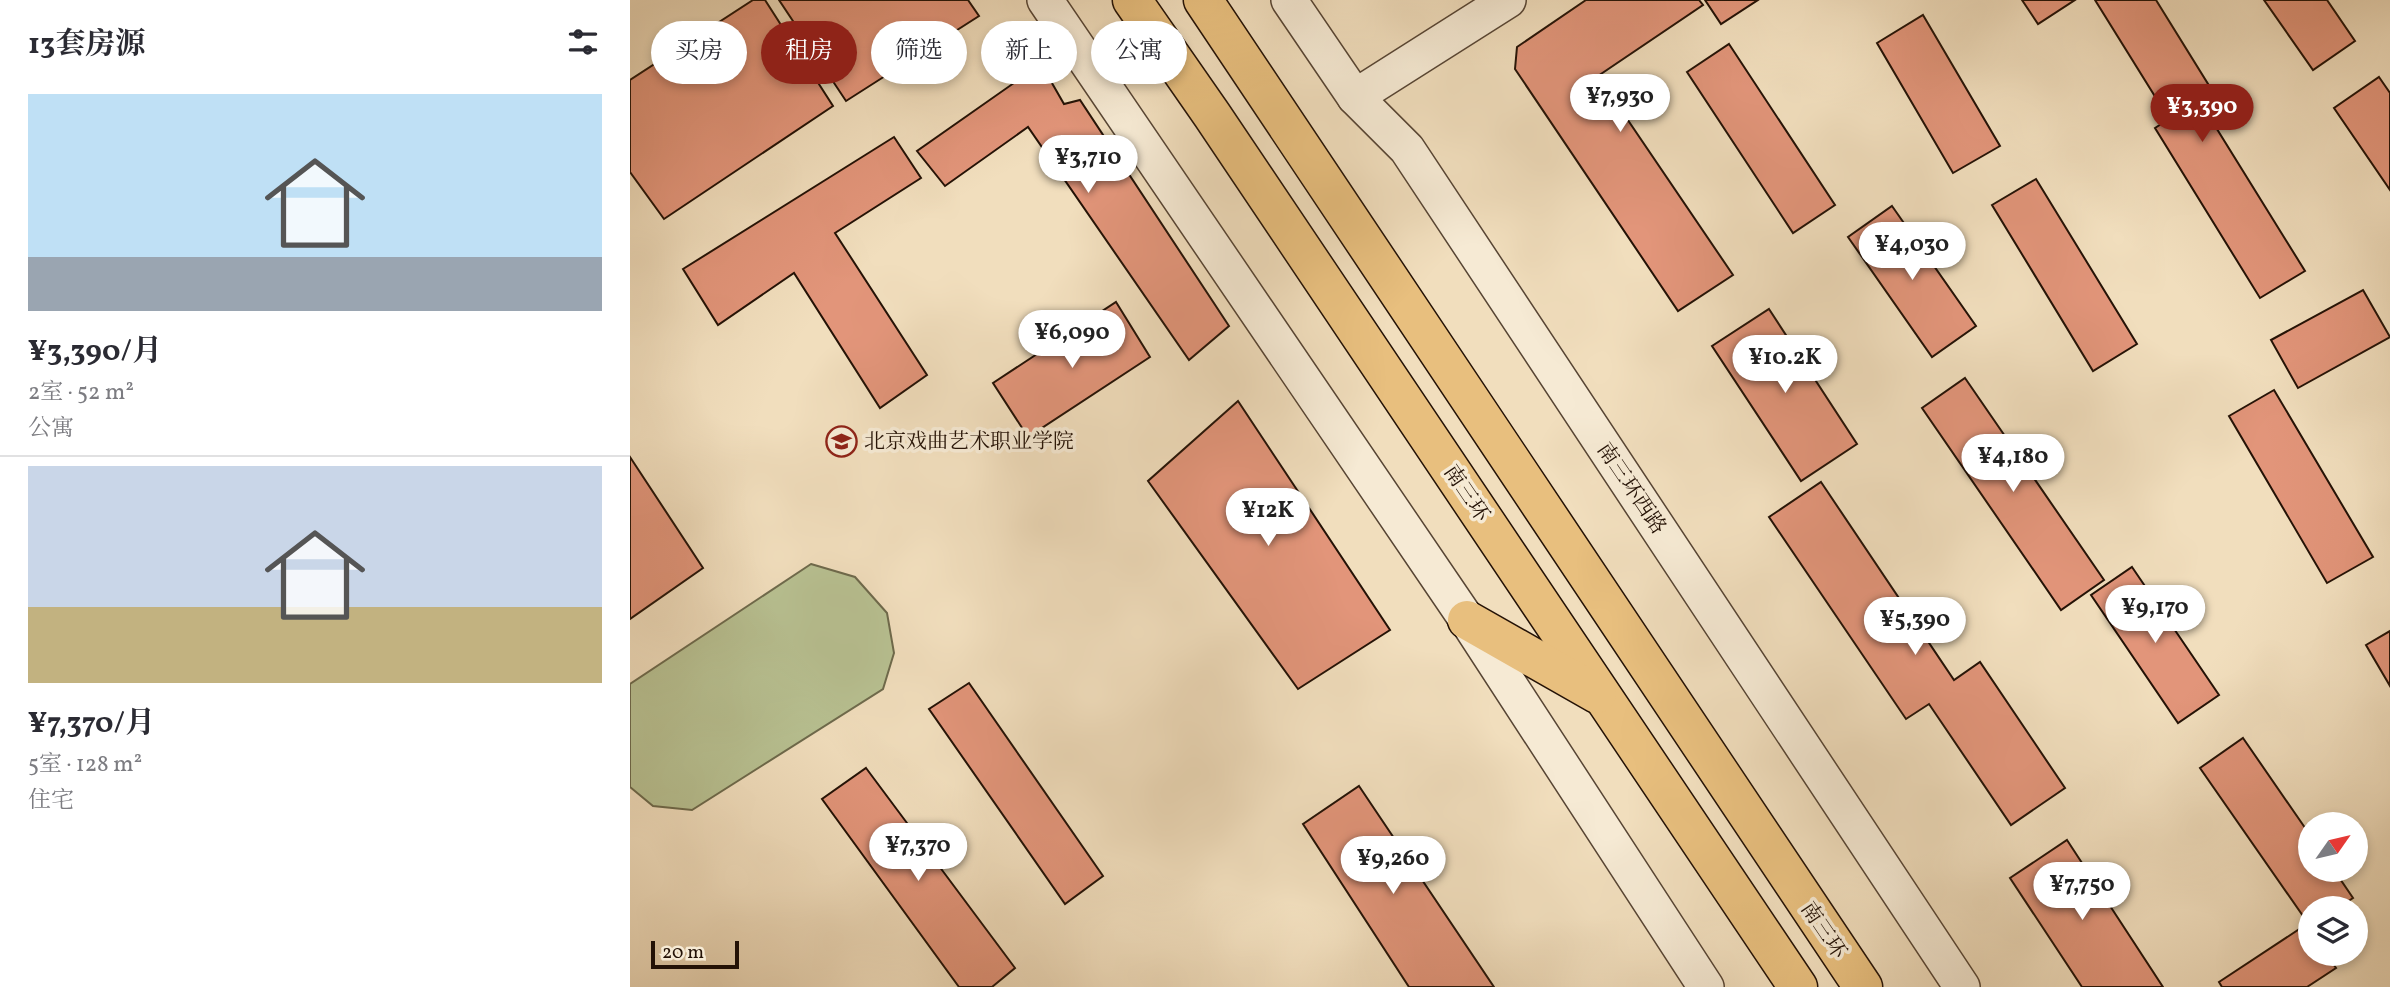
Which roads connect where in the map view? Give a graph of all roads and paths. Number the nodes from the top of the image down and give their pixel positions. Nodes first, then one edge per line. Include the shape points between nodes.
1 (1045, 0) edge
2 (1132, 0) edge
3 (1203, 0) edge
4 (1289, 0) edge
5 (1508, 0) edge
6 (1355, 97) junction
7 (1466, 620) junction
8 (1605, 698) junction
9 (1706, 987) edge
10 (1798, 987) edge
11 (1863, 987) edge
12 (1962, 987) edge

1 - 7 street
2 - 8 highway, 南三环
3 - 11 highway, 南三环
4 - 6 street, 南三环西路
5 - 6 street
6 - 12 street, 南三环西路 via 1407,149
7 - 8 highway
7 - 9 street
8 - 10 highway, 南三环

